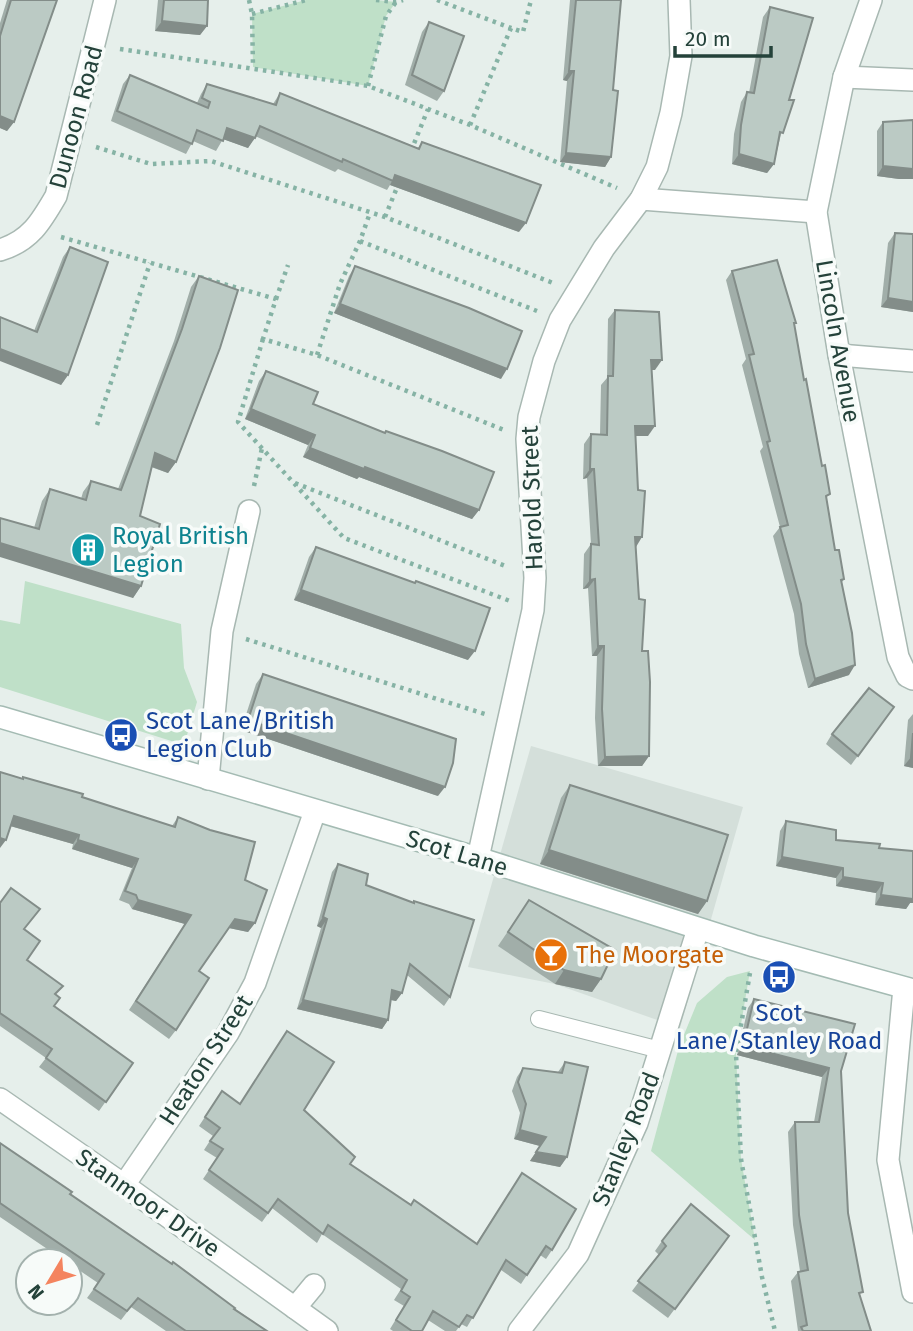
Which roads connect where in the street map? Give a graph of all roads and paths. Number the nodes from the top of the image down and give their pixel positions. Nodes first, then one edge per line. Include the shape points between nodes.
1 (105, 0) edge
2 (249, 0) edge
3 (306, 0) edge
4 (376, 0) edge
5 (403, 0) edge
6 (437, 0) edge
7 (531, 0) edge
8 (679, 0) edge
9 (871, 0) edge
10 (396, 2) junction
11 (252, 14) junction
12 (511, 27) junction
13 (95, 45) junction
14 (253, 67) junction
15 (844, 77) junction
16 (913, 79) edge
17 (368, 86) junction
18 (428, 109) junction
19 (470, 125) junction
20 (72, 139) junction
21 (409, 157) edge
22 (400, 181) edge
23 (640, 199) junction
24 (816, 212) junction
25 (370, 213) junction
26 (385, 217) junction
27 (56, 236) dead end
28 (360, 241) junction
29 (0, 250) edge
30 (150, 263) junction
31 (288, 265) dead end
32 (578, 293) junction
33 (276, 299) junction
34 (560, 320) junction
35 (263, 339) junction
36 (317, 355) junction
37 (839, 355) junction
38 (913, 361) edge
39 (97, 425) dead end
40 (527, 439) junction
41 (262, 449) junction
42 (293, 483) junction
43 (249, 511) joint
44 (535, 578) junction
45 (533, 610) junction
46 (222, 631) junction
47 (913, 679) edge
48 (0, 717) edge
49 (509, 722) junction
50 (208, 779) junction
51 (315, 811) junction
52 (478, 858) junction
53 (698, 929) junction
54 (754, 946) junction
55 (909, 989) edge
56 (539, 1019) dead end
57 (660, 1050) junction
58 (0, 1099) edge
59 (124, 1185) junction
60 (314, 1285) dead end
61 (913, 1292) edge
62 (295, 1308) junction
63 (327, 1331) edge
64 (519, 1331) edge
65 (775, 1331) edge

1 - 13 street, Dunoon Road
2 - 11 path
3 - 11 path
4 - 10 path
5 - 10 path
6 - 12 path
7 - 12 path via 523,32
8 - 23 street, Harold Street via 681,56 671,113 657,167
9 - 15 street, Lincoln Avenue
10 - 17 path via 386,16
11 - 14 path
12 - 19 path
13 - 14 path
13 - 20 street, Dunoon Road
14 - 17 path
15 - 16 street
15 - 24 street, Lincoln Avenue
17 - 18 path
18 - 19 path
18 - 21 path
19 - 23 path
20 - 25 path via 151,164 211,161
20 - 29 street, Dunoon Road via 62,180 43,219 19,245
22 - 26 path
23 - 24 street
23 - 32 street, Harold Street
24 - 37 street, Lincoln Avenue
25 - 26 path
25 - 28 path
26 - 32 path
27 - 30 path
28 - 34 path
28 - 36 path via 340,284
30 - 33 path
30 - 39 path
31 - 33 path
32 - 34 street, Harold Street
33 - 35 path
34 - 40 street, Harold Street via 544,361
35 - 36 path
35 - 41 path via 238,422
36 - 40 path
37 - 38 street
37 - 47 street, Lincoln Avenue via 898,657
40 - 44 street, Harold Street
41 - 42 path
41 - 43 path
42 - 44 path
42 - 45 path via 344,538
43 - 46 street
44 - 45 street, Harold Street
45 - 49 street, Harold Street
46 - 49 path
46 - 50 street
48 - 50 street, Scot Lane
49 - 52 street, Harold Street
50 - 51 street, Scot Lane
51 - 52 street, Scot Lane
51 - 59 street, Heaton Street via 256,983 228,1033
52 - 53 street, Scot Lane
53 - 54 street, Scot Lane
53 - 57 street, Stanley Road
54 - 55 street, Scot Lane
54 - 65 path via 736,1054 741,1159
55 - 61 street via 888,1160
56 - 57 lane
57 - 64 street, Stanley Road via 637,1123 578,1254
58 - 59 street, Stanmoor Drive
59 - 62 street, Stanmoor Drive
60 - 62 street
62 - 63 street, Stanmoor Drive

